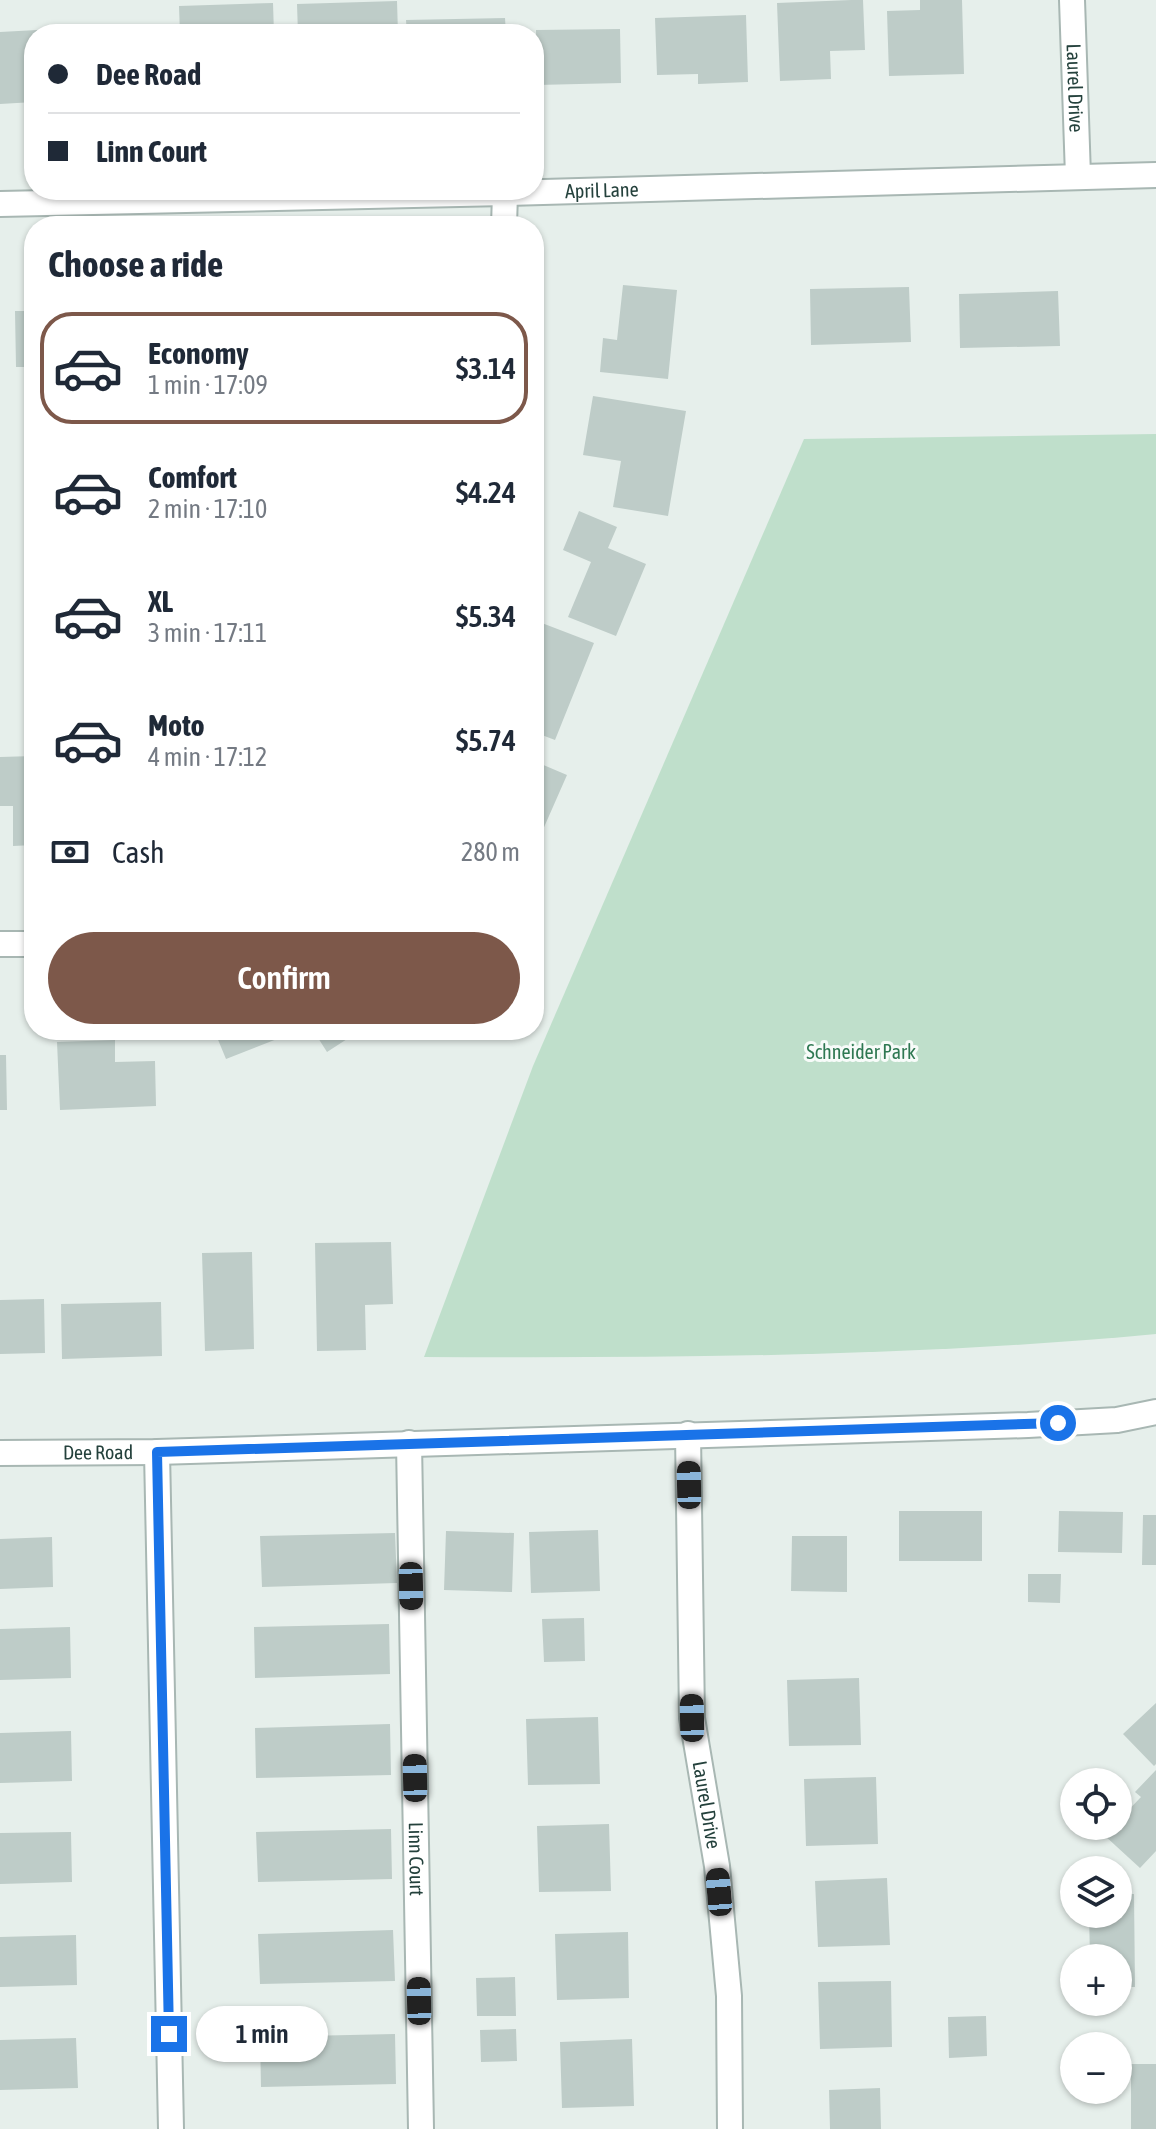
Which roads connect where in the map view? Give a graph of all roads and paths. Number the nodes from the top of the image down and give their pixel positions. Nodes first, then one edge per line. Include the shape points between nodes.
1 (1072, 0) edge
2 (1156, 175) edge
3 (1078, 176) junction
4 (544, 192) edge
5 (184, 200) edge
6 (0, 204) edge
7 (0, 944) edge
8 (24, 944) edge
9 (1156, 1412) edge
10 (688, 1434) junction
11 (409, 1443) junction
12 (157, 1452) junction
13 (0, 1453) edge
14 (171, 2129) edge
15 (421, 2129) edge
16 (730, 2129) edge

1 - 3 street, Laurel Drive
2 - 3 street, April Lane
3 - 4 street, April Lane
5 - 6 street, April Lane
7 - 8 street
9 - 10 street, Dee Road via 1117,1420 1028,1425
10 - 11 street, Dee Road
10 - 16 street, Laurel Drive via 692,1718 717,1866 729,1996
11 - 12 street, Dee Road
11 - 15 street, Linn Court
12 - 13 street, Dee Road
12 - 14 street

